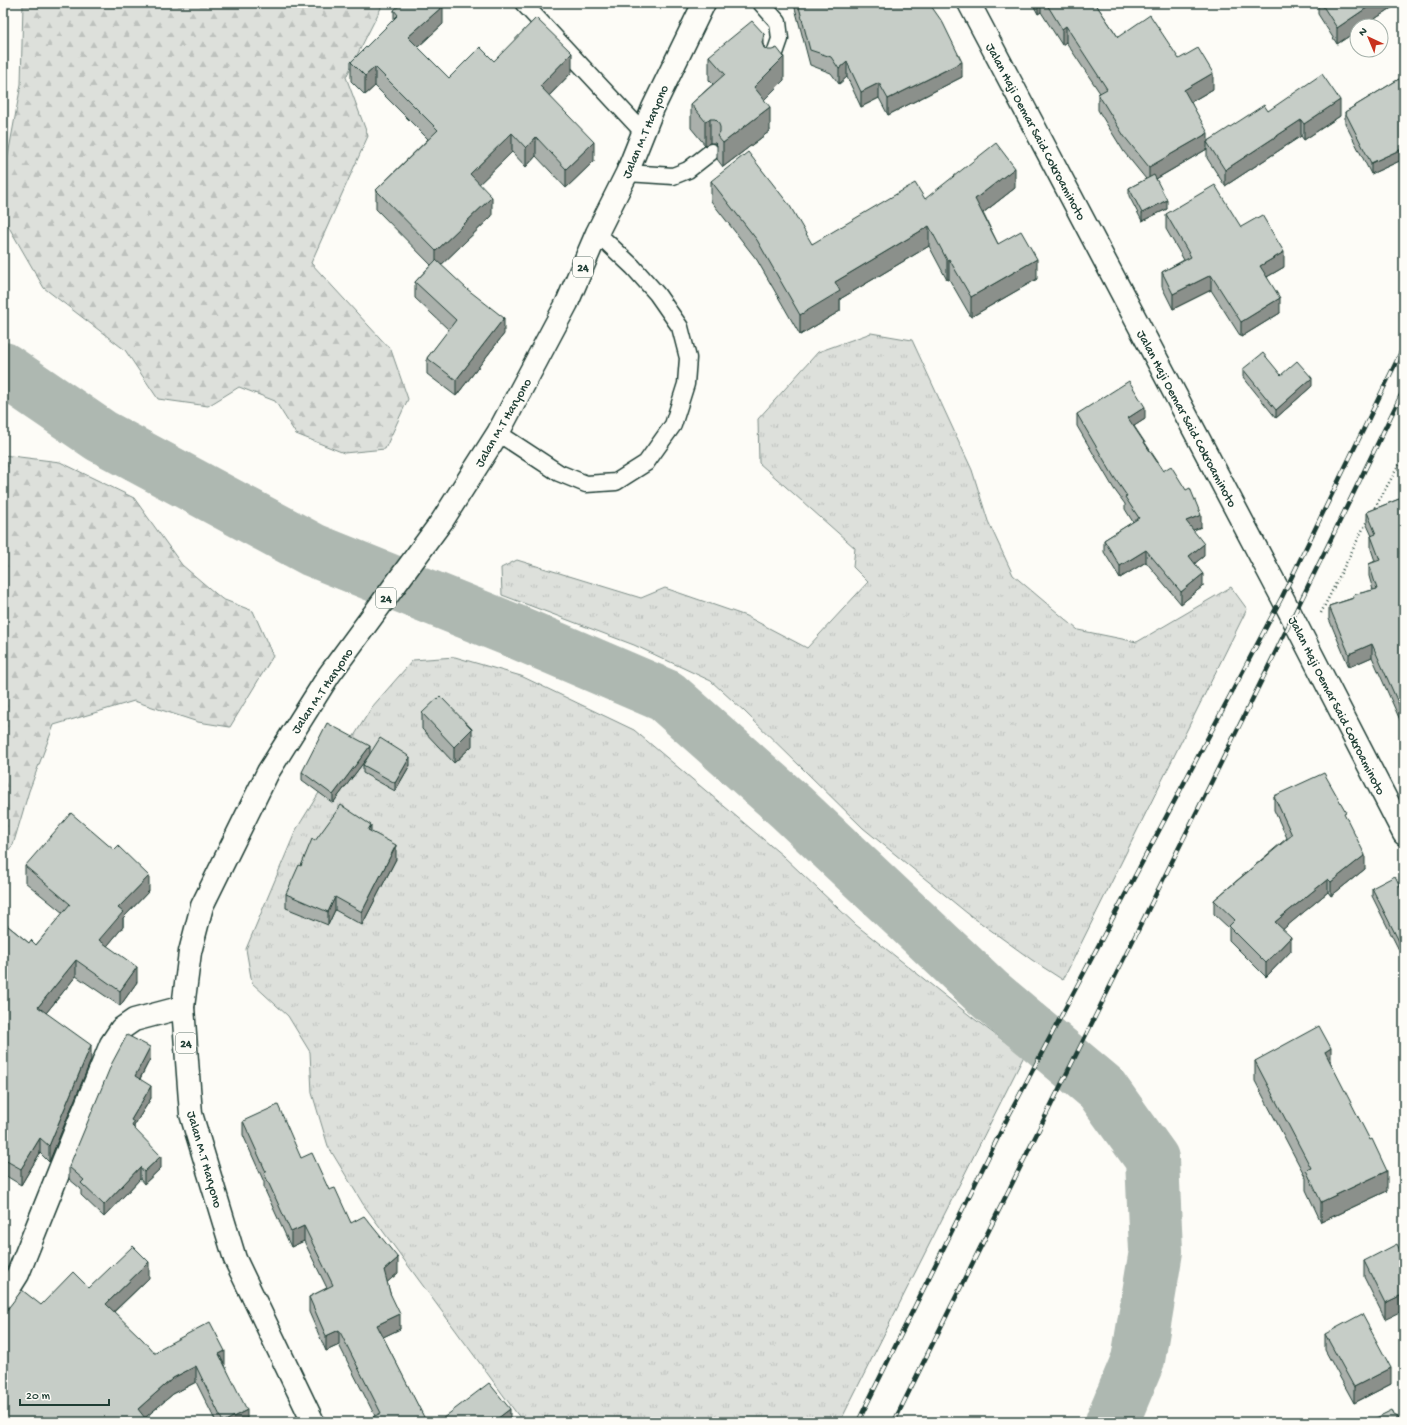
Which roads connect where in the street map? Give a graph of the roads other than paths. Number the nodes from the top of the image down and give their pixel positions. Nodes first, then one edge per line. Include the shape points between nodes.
1 (523, 3) edge
2 (704, 3) edge
3 (760, 3) edge
4 (969, 3) edge
5 (771, 65) edge
6 (642, 132) junction
7 (711, 152) dead end
8 (627, 173) junction
9 (598, 233) junction
10 (498, 433) junction
11 (1403, 830) edge
12 (183, 1007) junction
13 (3, 1298) edge
14 (313, 1422) edge

1 - 6 lane
2 - 6 main road, Jalan M.T Haryono / 24
3 - 5 lane via 778,22 780,39
4 - 11 main road, Jalan Haji Oemar Said Cokroaminoto
6 - 8 main road, Jalan M.T Haryono / 24
7 - 8 lane via 688,170 673,176
8 - 9 main road, Jalan M.T Haryono / 24
9 - 10 main road, Jalan M.T Haryono / 24 via 567,303
9 - 10 lane via 657,294 680,327 688,358 686,384 673,425 646,463 616,482 586,484 559,473
10 - 12 main road, Jalan M.T Haryono / 24 via 442,521 329,675 268,772 202,906 190,952
12 - 13 main road via 134,1020 121,1029 112,1044 18,1274
12 - 14 main road, Jalan M.T Haryono / 24 via 191,1114 235,1260

